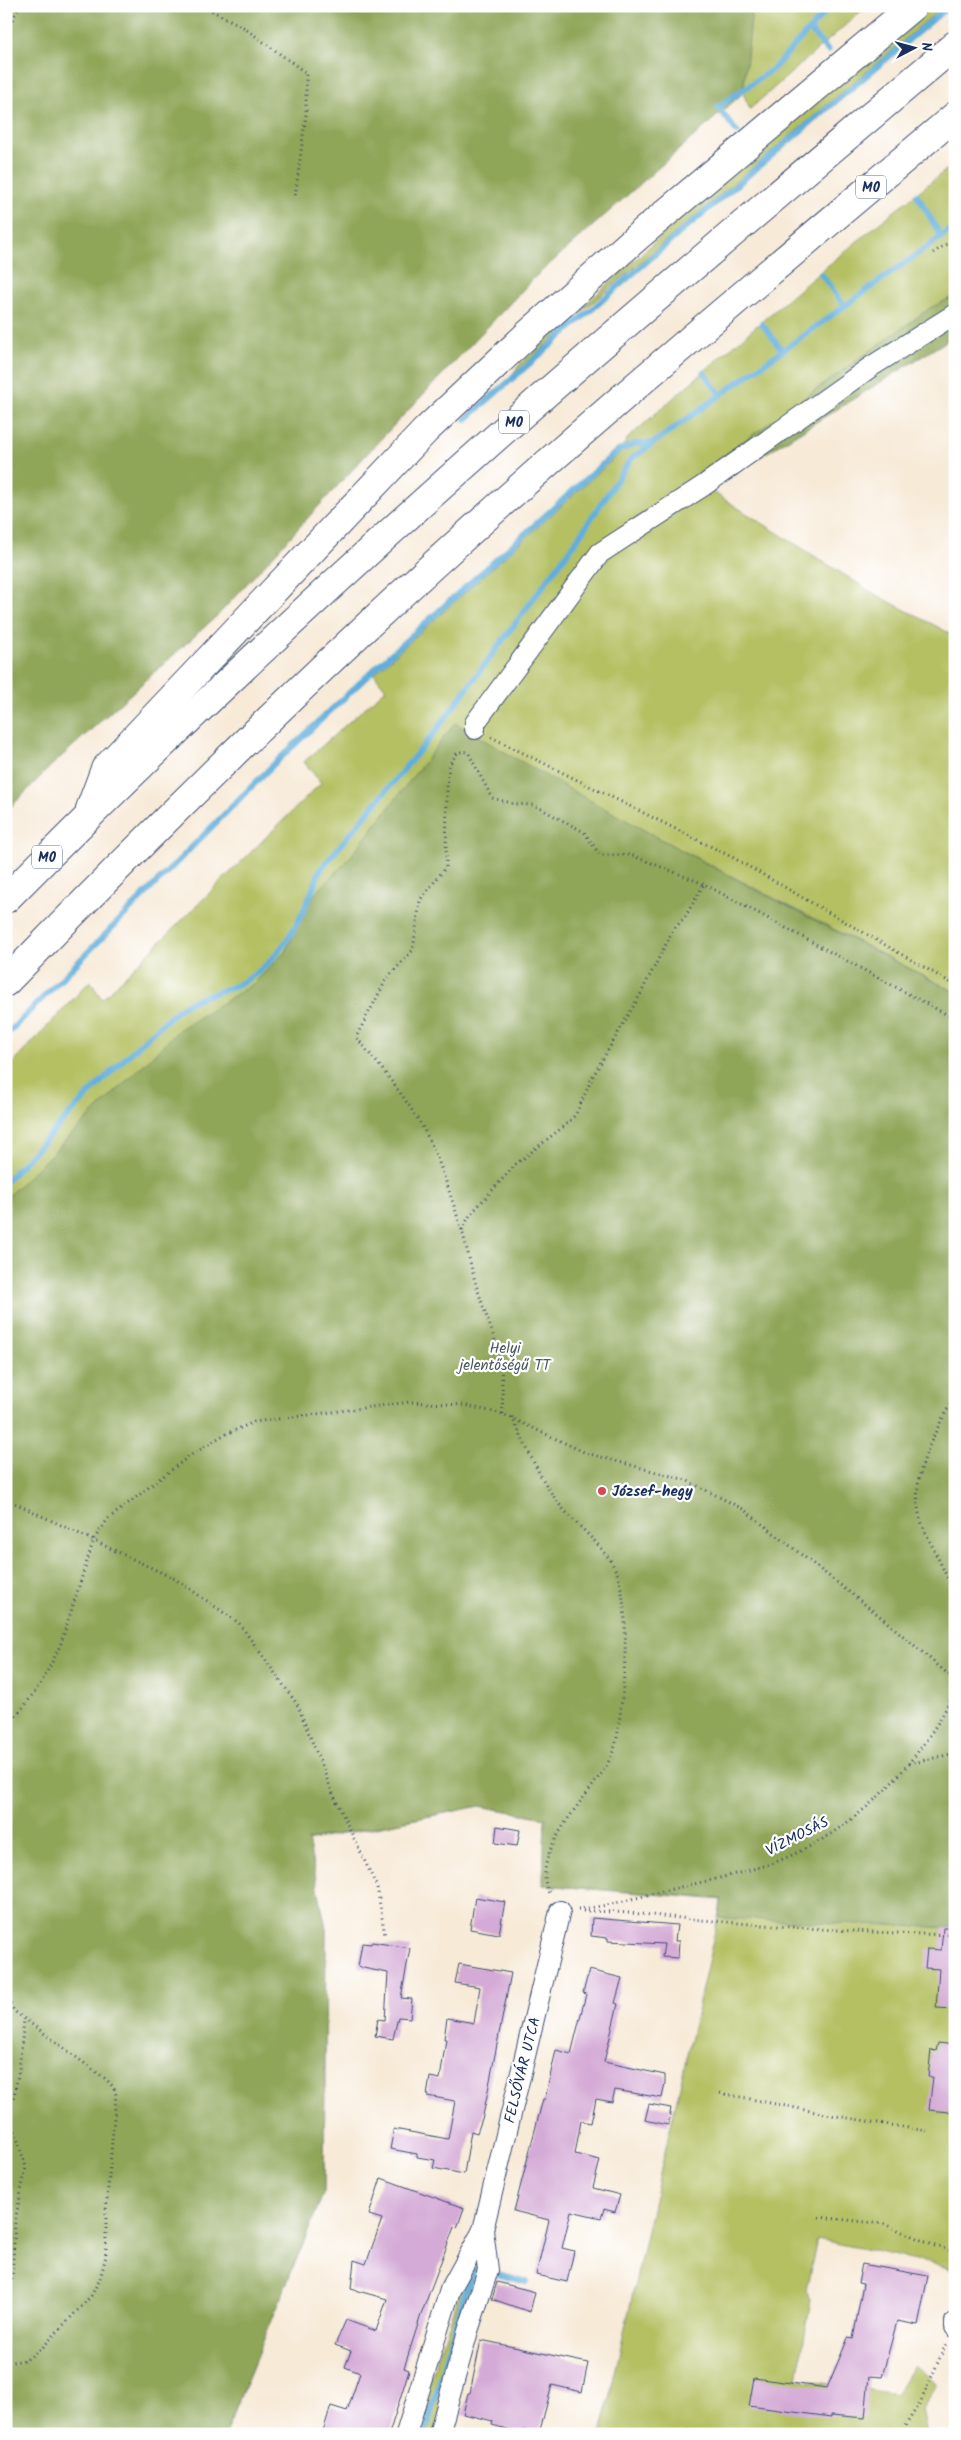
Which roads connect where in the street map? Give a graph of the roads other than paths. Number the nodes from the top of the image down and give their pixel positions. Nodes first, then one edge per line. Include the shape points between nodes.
1 (898, 6) edge
2 (913, 6) edge
3 (873, 41) junction
4 (955, 46) edge
5 (955, 116) edge
6 (955, 140) edge
7 (787, 257) junction
8 (955, 314) edge
9 (475, 729) road end
10 (87, 815) junction
11 (6, 899) edge
12 (6, 982) edge
13 (560, 1910) road end
14 (483, 2230) junction
15 (406, 2434) edge
16 (439, 2434) edge

1 - 3 highway
2 - 3 highway
3 - 10 highway via 636,237 426,430 105,769
4 - 10 highway, M0 via 502,432 294,619
5 - 7 highway, M0
6 - 7 highway
7 - 12 highway, M0 via 625,395 367,626 152,832
8 - 9 street via 872,366 703,486 600,553 475,723
10 - 11 highway, M0
13 - 14 street, FELSŐVÁR UTCA
14 - 15 street, FELSŐVÁR UTCA via 450,2290
14 - 16 street, FELSŐVÁR UTCA via 488,2270

